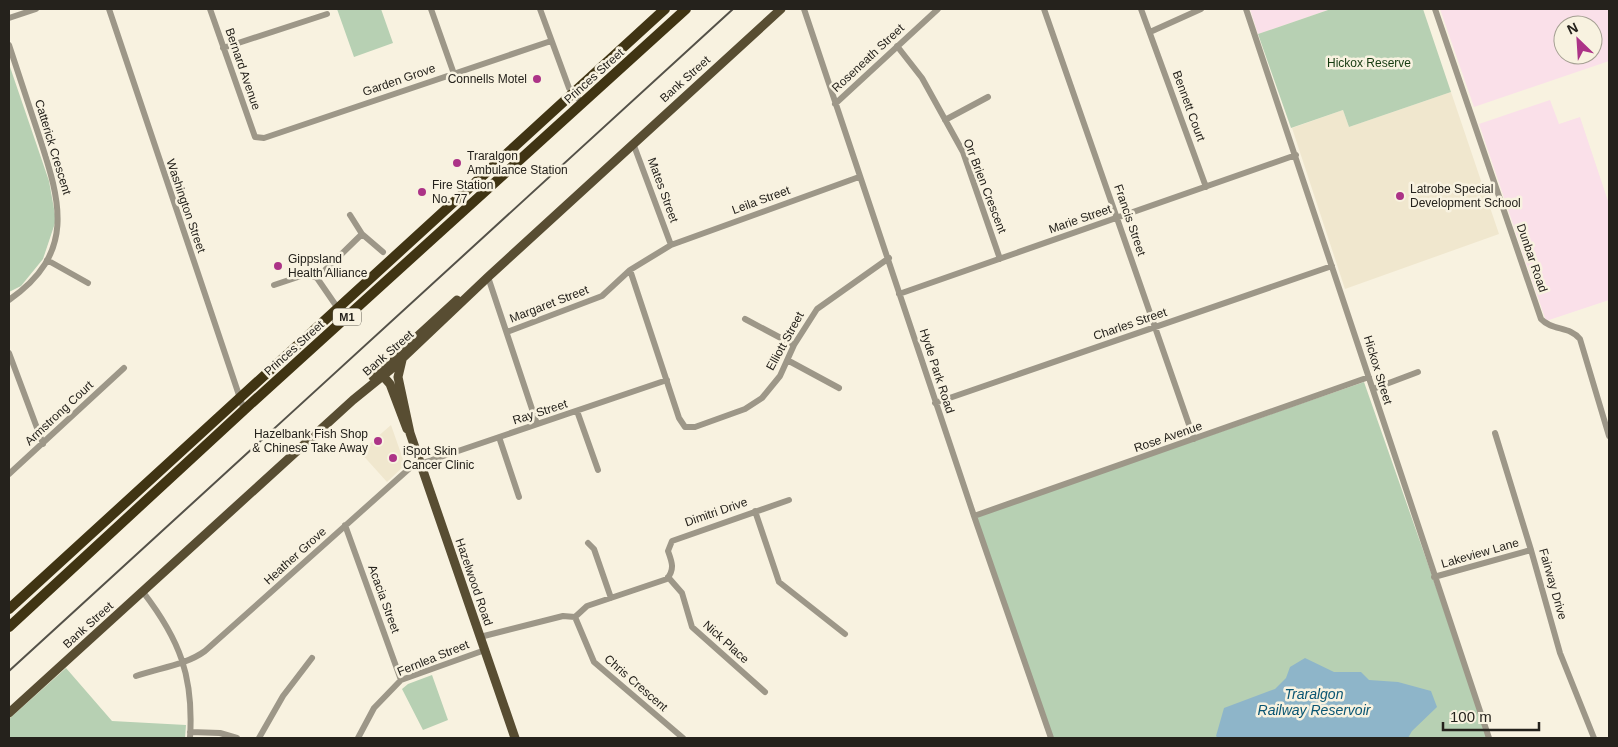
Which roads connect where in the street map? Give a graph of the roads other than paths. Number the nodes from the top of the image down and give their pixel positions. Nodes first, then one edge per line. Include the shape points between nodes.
1 (36, 9) edge
2 (109, 9) edge
3 (210, 9) edge
4 (431, 9) edge
5 (540, 9) edge
6 (665, 9) edge
7 (686, 9) edge
8 (781, 9) edge
9 (804, 9) edge
10 (938, 9) edge
11 (1044, 9) edge
12 (1142, 9) edge
13 (1201, 9) edge
14 (1246, 9) edge
15 (1435, 9) edge
16 (327, 14) dead end
17 (9, 18) edge
18 (1150, 32) junction
19 (551, 41) junction
20 (9, 45) edge
21 (897, 46) junction
22 (223, 48) junction
23 (454, 74) junction
24 (572, 93) junction
25 (988, 97) dead end
26 (582, 103) junction
27 (834, 104) junction
28 (945, 120) junction
29 (255, 137) joint
30 (633, 142) junction
31 (1296, 155) junction
32 (859, 177) junction
33 (1206, 187) junction
34 (350, 215) dead end
35 (1117, 218) junction
36 (362, 234) junction
37 (671, 244) junction
38 (383, 252) dead end
39 (889, 258) junction
40 (1000, 259) junction
41 (47, 260) junction
42 (1332, 266) junction
43 (630, 270) junction
44 (488, 277) junction
45 (317, 278) junction
46 (88, 282) dead end
47 (274, 285) dead end
48 (899, 294) junction
49 (9, 300) edge
50 (337, 306) junction
51 (745, 319) dead end
52 (1156, 328) junction
53 (507, 332) junction
54 (794, 345) junction
55 (9, 353) edge
56 (403, 358) junction
57 (789, 361) junction
58 (124, 368) dead end
59 (385, 371) junction
60 (1418, 372) dead end
61 (398, 377) junction
62 (1368, 377) junction
63 (667, 380) junction
64 (839, 388) dead end
65 (1373, 389) junction
66 (239, 396) junction
67 (935, 403) junction
68 (244, 410) junction
69 (577, 411) junction
70 (538, 424) junction
71 (410, 433) junction
72 (1495, 433) dead end
73 (1609, 436) edge
74 (499, 437) junction
75 (1194, 439) junction
76 (43, 444) junction
77 (420, 464) junction
78 (598, 470) dead end
79 (9, 474) edge
80 (519, 498) dead end
81 (789, 500) dead end
82 (755, 511) junction
83 (974, 516) junction
84 (345, 525) junction
85 (588, 543) dead end
86 (1532, 550) junction
87 (668, 577) junction
88 (1434, 577) junction
89 (143, 592) junction
90 (611, 598) junction
91 (9, 609) edge
92 (575, 617) junction
93 (9, 626) edge
94 (845, 634) dead end
95 (480, 637) junction
96 (485, 650) junction
97 (312, 658) dead end
98 (184, 662) junction
99 (136, 676) dead end
100 (401, 680) junction
101 (765, 692) dead end
102 (9, 713) edge
103 (190, 735) edge
104 (237, 738) edge
105 (259, 738) edge
106 (358, 738) edge
107 (515, 738) edge
108 (684, 738) edge
109 (1051, 738) edge
110 (1489, 738) edge
111 (1594, 738) edge

1 - 17 street
2 - 66 street, Washington Street
3 - 22 street, Bernard Avenue
4 - 23 street
5 - 19 street
6 - 24 highway, Princes Street / M1
7 - 26 highway, Princes Street / M1
8 - 30 main road, Bank Street
9 - 27 street, Hyde Park Road
10 - 21 street, Roseneath Street
11 - 35 street, Francis Street
12 - 18 street, Bennett Court
13 - 18 street
14 - 31 street, Hickox Street
15 - 73 street, Dunbar Road via 1541,319 1549,326 1571,331 1580,339
16 - 22 street
18 - 33 street, Bennett Court
19 - 23 street, Garden Grove
19 - 24 street
20 - 41 street, Catterick Crescent via 58,201 59,221
21 - 27 street, Roseneath Street
21 - 28 street, Orr Brien Crescent via 922,78
22 - 29 street, Bernard Avenue
23 - 29 street, Garden Grove via 266,137
24 - 26 street
24 - 50 highway, Princes Street / M1
25 - 28 street
26 - 68 highway, Princes Street / M1
27 - 32 street, Hyde Park Road
28 - 40 street, Orr Brien Crescent via 963,152
30 - 37 street, Mates Street
30 - 44 main road, Bank Street
31 - 33 street, Marie Street
31 - 42 street, Hickox Street
32 - 37 street, Leila Street
32 - 39 street, Hyde Park Road
33 - 35 street, Marie Street
34 - 36 street
35 - 40 street, Marie Street
35 - 52 street, Francis Street
36 - 38 street
36 - 45 street
37 - 43 street, Margaret Street
39 - 48 street, Hyde Park Road
39 - 54 street, Elliott Street via 817,309
40 - 48 street, Marie Street
41 - 46 street
41 - 49 street, Catterick Crescent via 23,290
42 - 52 street, Charles Street
42 - 62 street, Hickox Street
43 - 53 street, Margaret Street via 602,296
43 - 63 street, Elliott Street
44 - 53 street
44 - 56 main road, Bank Street
44 - 59 main road via 436,318
45 - 47 street via 307,274
45 - 50 street
48 - 67 street, Hyde Park Road
50 - 66 highway, Princes Street / M1
51 - 54 street
52 - 67 street, Charles Street
52 - 75 street, Francis Street
53 - 70 street
54 - 57 street, Elliott Street
55 - 76 street
56 - 59 main road, Bank Street
56 - 61 main road
57 - 63 street, Elliott Street via 762,398 745,409 695,427 685,427 679,418
57 - 64 street
58 - 76 street, Armstrong Court
59 - 61 main road
59 - 71 main road via 403,423
59 - 89 main road, Bank Street
60 - 65 street
61 - 71 main road
62 - 65 street, Hickox Street
62 - 75 street, Rose Avenue
63 - 69 street, Ray Street
65 - 88 street, Hickox Street
66 - 68 street, Washington Street
66 - 91 highway, Princes Street / M1
67 - 83 street, Hyde Park Road
68 - 93 highway, Princes Street / M1
69 - 70 street, Ray Street
69 - 78 street
70 - 74 street, Ray Street
71 - 77 main road, Hazelwood Road
72 - 86 street, Fairway Drive
74 - 77 street, Ray Street
74 - 80 street
75 - 83 street, Rose Avenue
76 - 79 street, Armstrong Court
77 - 84 street, Heather Grove via 407,470
77 - 95 main road, Hazelwood Road
81 - 82 street, Dimitri Drive
82 - 87 street, Dimitri Drive via 672,541 668,551 673,564 672,573
82 - 94 street via 779,582
83 - 109 street, Hyde Park Road
84 - 98 street, Heather Grove via 206,652
84 - 100 street, Acacia Street
85 - 90 street via 594,549
86 - 88 street, Lakeview Lane
86 - 111 street, Fairway Drive via 1560,653
87 - 90 street
87 - 101 street, Nick Place via 682,592 692,627
88 - 110 street, Hickox Street
89 - 98 street via 165,620
89 - 102 main road, Bank Street
90 - 92 street via 587,606
92 - 95 street via 563,616
92 - 108 street, Chris Crescent via 594,662
95 - 96 main road, Hazelwood Road
96 - 100 street, Fernlea Street
96 - 107 main road, Hazelwood Road
97 - 105 street via 283,696
98 - 99 street, Heather Grove
98 - 103 street via 189,684
100 - 106 street, Fernlea Street via 374,708
103 - 104 street via 220,733

